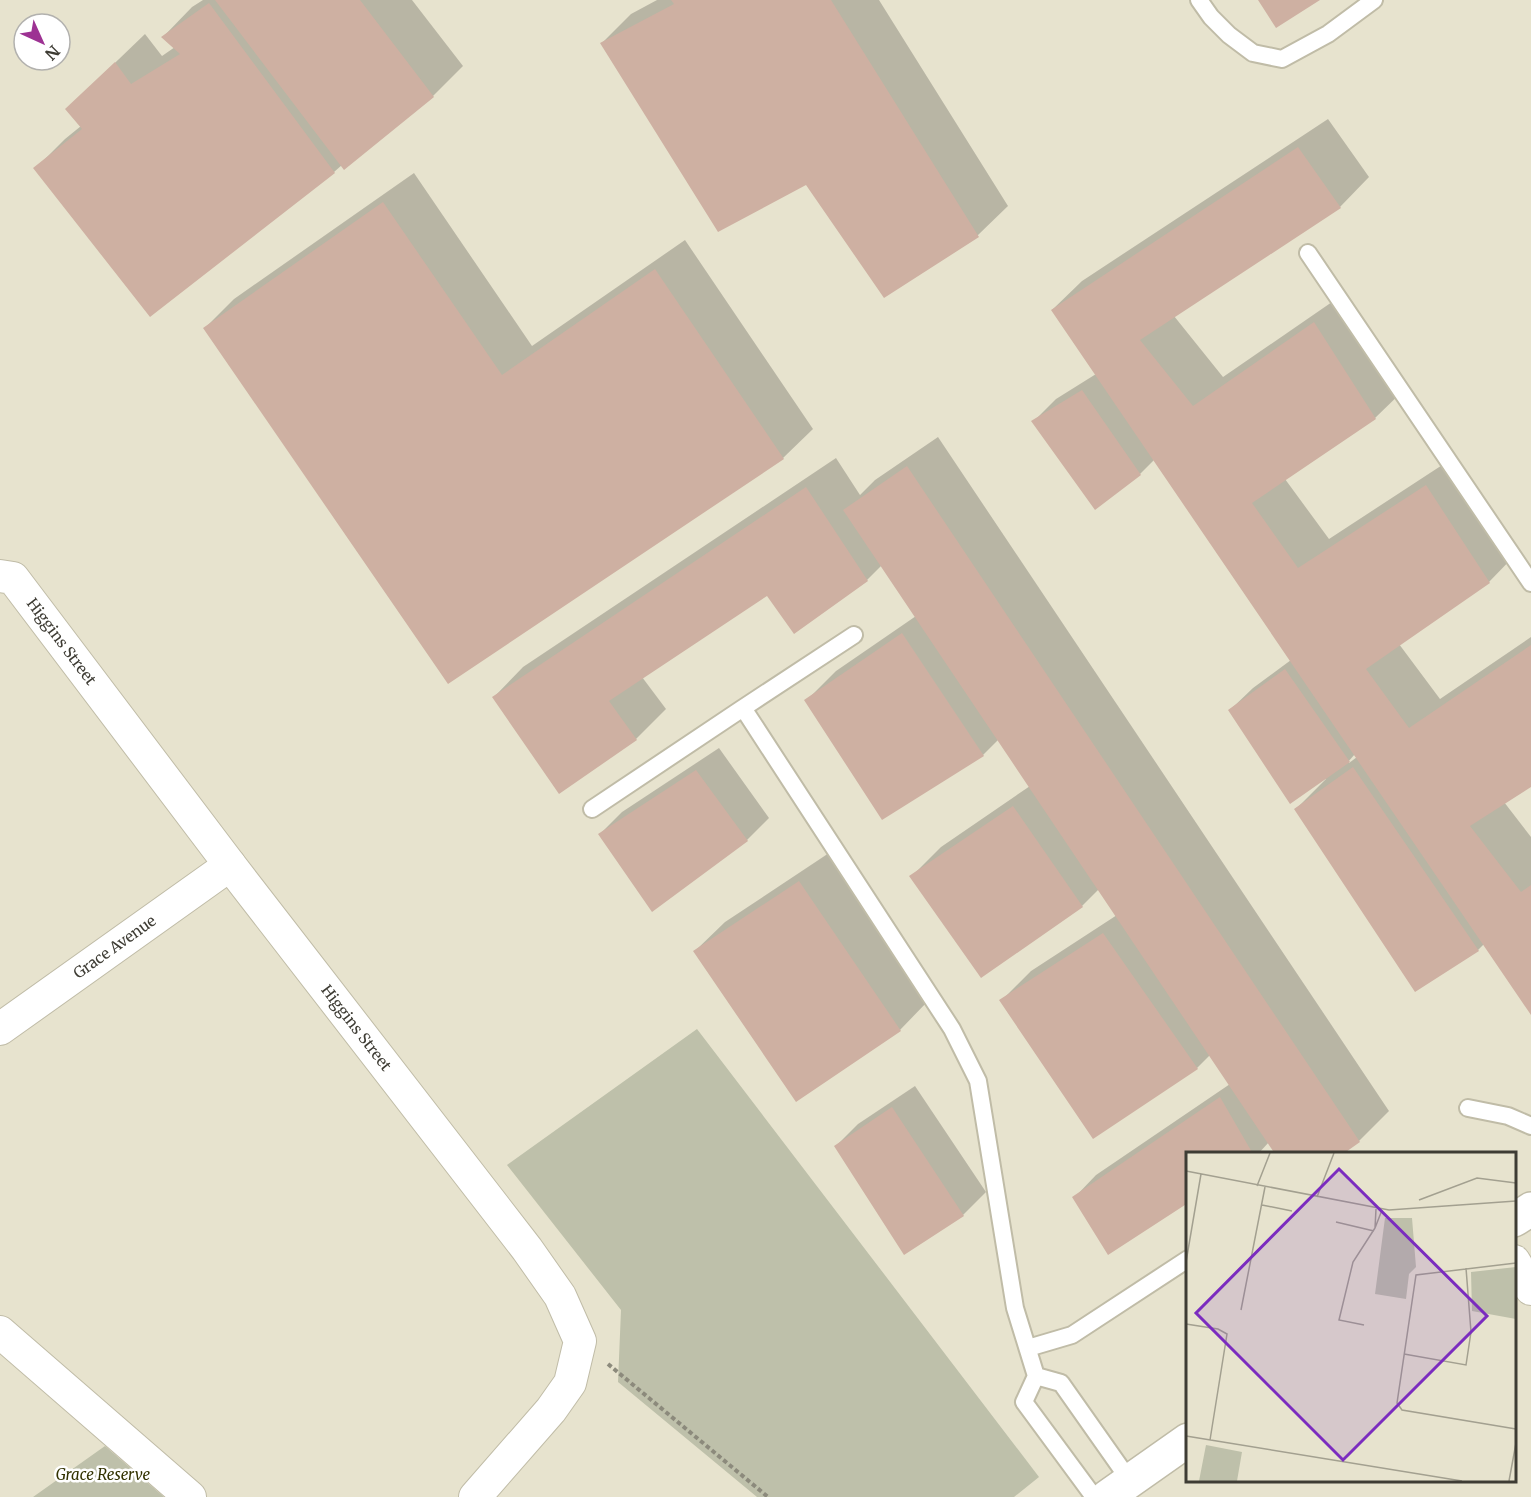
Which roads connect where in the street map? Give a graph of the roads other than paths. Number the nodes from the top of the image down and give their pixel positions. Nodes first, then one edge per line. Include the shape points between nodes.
1 (1199, 0) edge
2 (1374, 0) edge
3 (1308, 253) dead end
4 (0, 576) edge
5 (1531, 583) edge
6 (854, 635) dead end
7 (743, 708) junction
8 (592, 809) dead end
9 (230, 866) junction
10 (0, 1029) edge
11 (1468, 1108) dead end
12 (1531, 1126) edge
13 (1531, 1209) edge
14 (1516, 1219) edge
15 (1186, 1259) edge
16 (1516, 1263) edge
17 (1531, 1289) edge
18 (0, 1332) edge
19 (1028, 1348) junction
20 (1036, 1376) junction
21 (1186, 1441) edge
22 (1118, 1489) edge
23 (190, 1497) edge
24 (475, 1497) edge
25 (1094, 1497) edge

1 - 2 lane via 1229,35 1253,53 1282,59 1328,34
3 - 5 lane
4 - 9 street, Higgins Street via 13,578
6 - 7 lane
7 - 8 lane
7 - 19 lane via 952,1029 978,1081 1015,1308
9 - 10 street, Grace Avenue
9 - 24 street, Higgins Street via 527,1249 560,1296 579,1341 570,1383
11 - 12 lane via 1508,1116
13 - 14 main road
15 - 19 lane via 1072,1335
16 - 17 street
18 - 23 street
19 - 20 lane
20 - 22 lane via 1061,1383
20 - 25 lane via 1024,1402
21 - 22 main road

